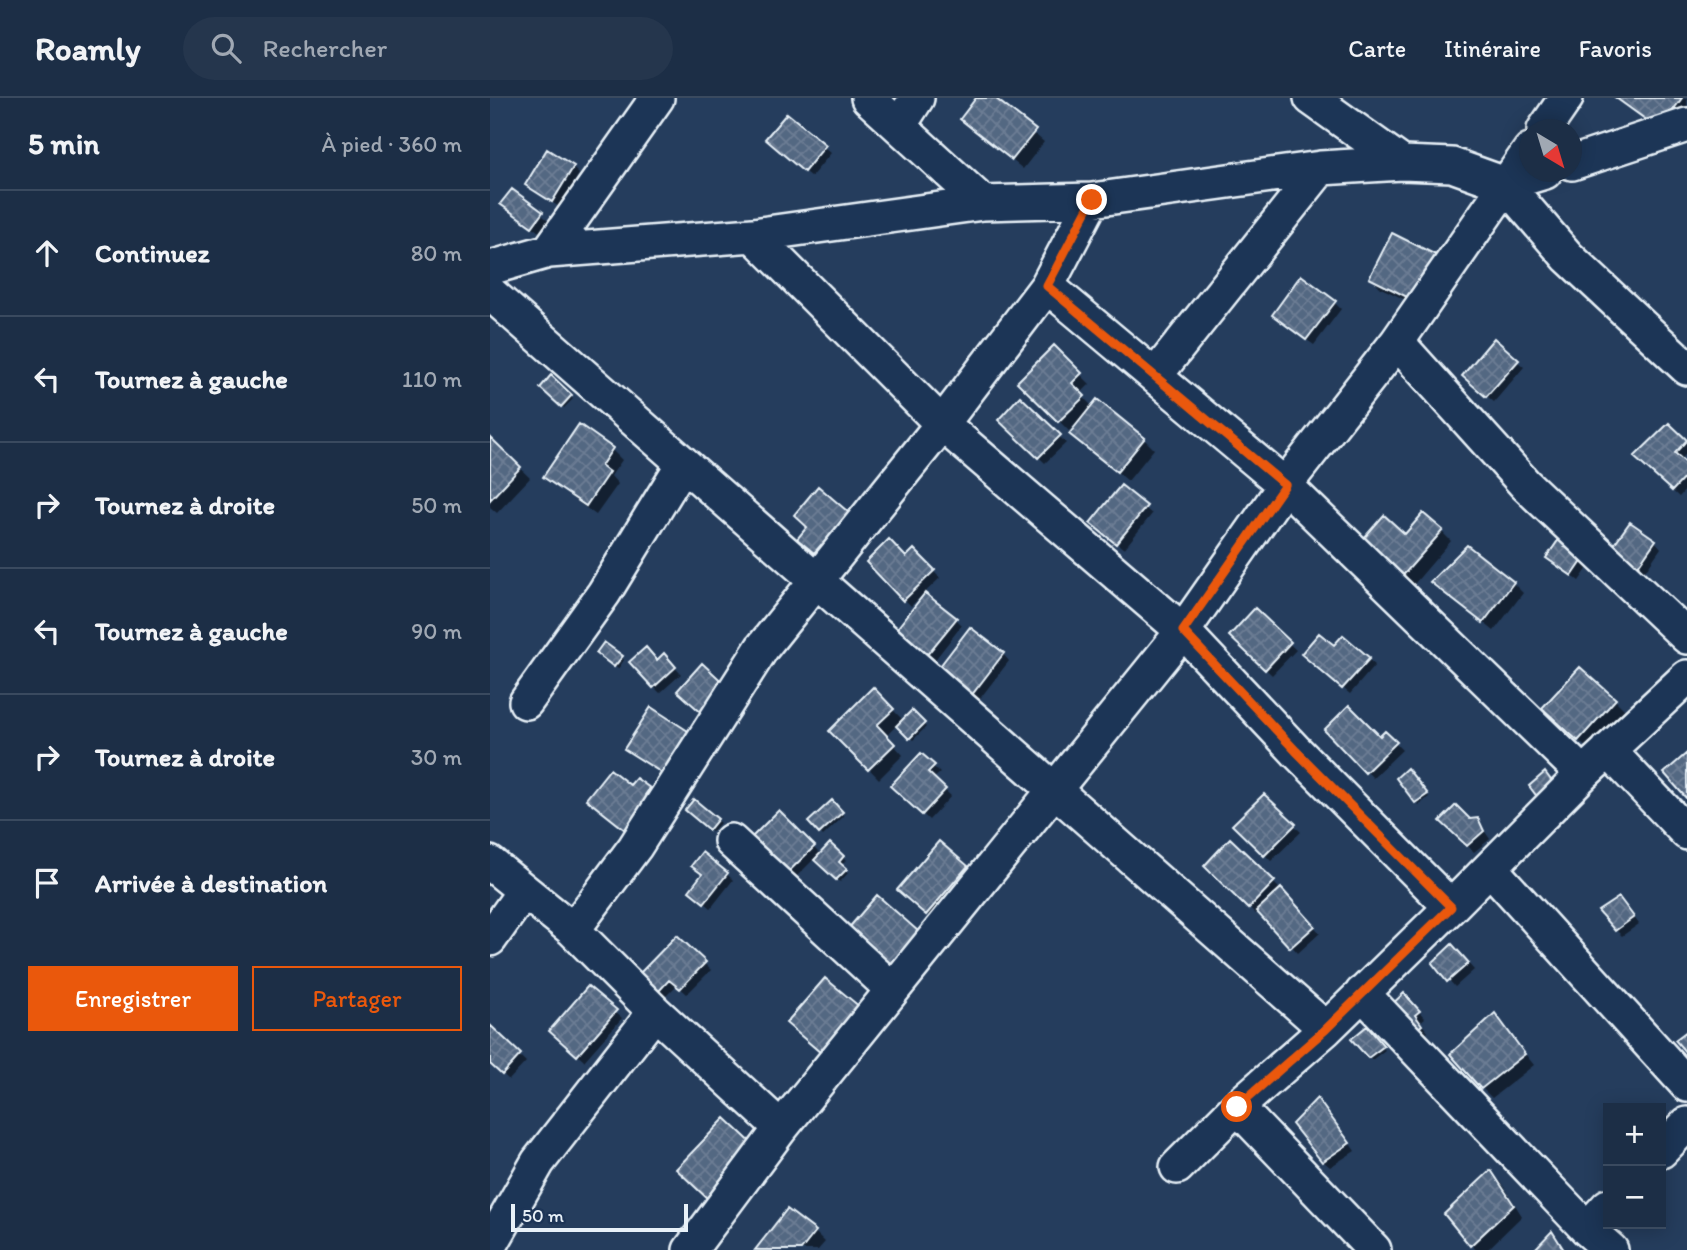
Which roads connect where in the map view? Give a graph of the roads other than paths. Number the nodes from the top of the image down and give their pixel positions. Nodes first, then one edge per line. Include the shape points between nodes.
1 (657, 98) edge
2 (868, 98) edge
3 (917, 98) edge
4 (1311, 98) edge
5 (1566, 98) edge
6 (1552, 119) edge
7 (899, 126) junction
8 (1683, 132) edge
9 (1582, 160) edge
10 (1402, 163) junction
11 (1519, 165) edge
12 (1321, 168) junction
13 (1519, 180) edge
14 (1505, 184) junction
15 (1092, 200) junction
16 (983, 203) junction
17 (753, 235) junction
18 (549, 251) junction
19 (490, 268) edge
20 (1047, 286) junction
21 (494, 306) edge
22 (1397, 341) junction
23 (1687, 368) edge
24 (1155, 376) junction
25 (942, 424) junction
26 (683, 464) junction
27 (1285, 485) junction
28 (817, 581) junction
29 (1183, 631) junction
30 (1687, 637) edge
31 (1687, 677) edge
32 (526, 702) dead end
33 (1608, 750) junction
34 (1583, 774) junction
35 (1053, 789) junction
36 (1687, 833) edge
37 (731, 841) dead end
38 (490, 863) edge
39 (1490, 867) junction
40 (524, 891) junction
41 (1451, 907) junction
42 (573, 930) junction
43 (490, 939) edge
44 (892, 989) junction
45 (1362, 993) junction
46 (655, 1012) junction
47 (1326, 1029) junction
48 (1687, 1085) edge
49 (1237, 1107) junction
50 (1687, 1124) edge
51 (780, 1128) junction
52 (1666, 1147) edge
53 (1177, 1167) dead end
54 (1602, 1228) edge
55 (490, 1246) edge
56 (690, 1250) edge
57 (1374, 1250) edge

1 - 18 street
2 - 7 street
3 - 7 street
4 - 10 street
5 - 6 street
7 - 16 street
8 - 9 street
10 - 12 street
10 - 14 street via 1452,165
11 - 14 street
12 - 15 street
12 - 24 street
13 - 14 street
14 - 22 street
14 - 23 street via 1568,257
15 - 16 street
15 - 20 street
16 - 17 street
17 - 18 street
17 - 25 street
18 - 19 street
20 - 24 street
20 - 25 street
21 - 26 street
22 - 27 street
22 - 30 street via 1525,484
24 - 27 street
25 - 28 street
25 - 29 street
26 - 28 street
26 - 32 street via 604,593
27 - 29 street
27 - 34 street
28 - 35 street
28 - 42 street via 762,648 635,847
29 - 35 street
29 - 41 street
31 - 33 street
33 - 34 street
33 - 36 street
34 - 39 street
35 - 44 street
35 - 47 street
37 - 44 street
38 - 40 street
39 - 41 street
39 - 48 street
40 - 42 street
40 - 43 street
41 - 45 street
42 - 46 street
44 - 51 street
45 - 47 street
45 - 54 street
46 - 51 street
46 - 55 street via 538,1163
47 - 49 street
49 - 53 street
49 - 57 street
50 - 52 street
51 - 56 street

